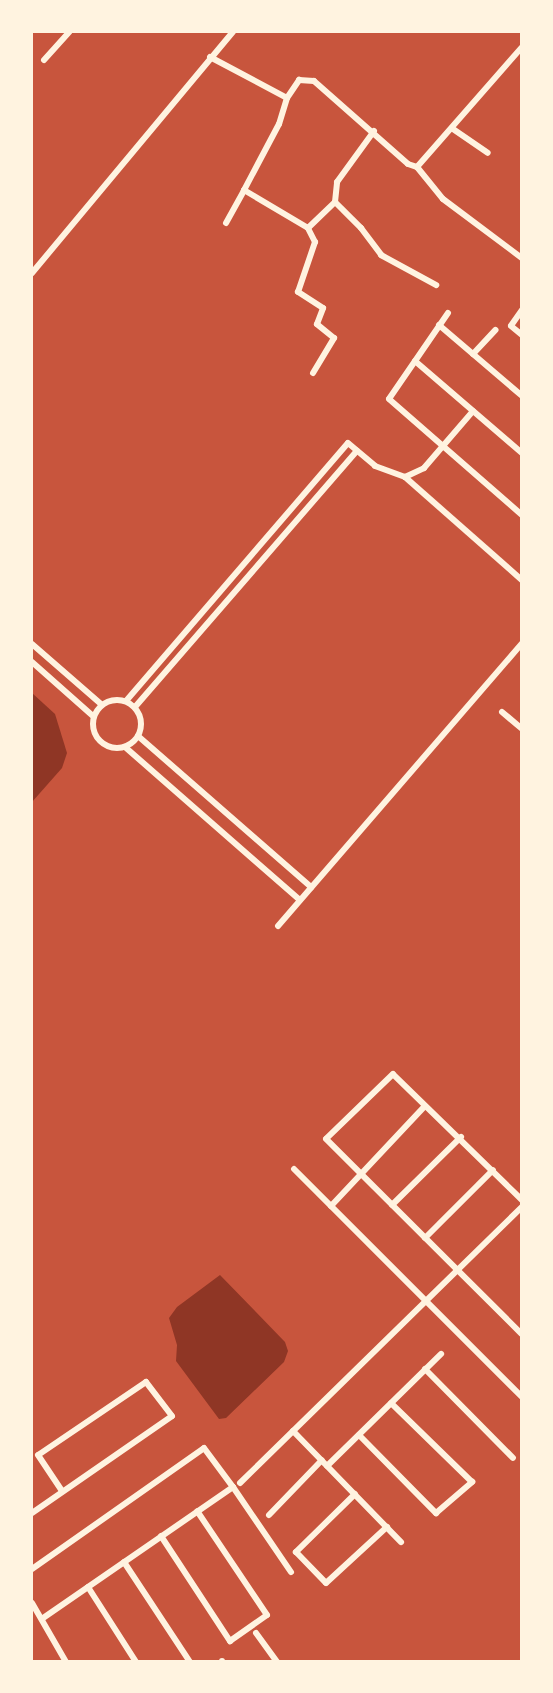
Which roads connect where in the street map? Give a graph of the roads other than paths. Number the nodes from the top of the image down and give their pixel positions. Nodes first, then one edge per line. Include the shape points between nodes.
1 (69, 32) edge
2 (233, 32) edge
3 (522, 47) edge
4 (210, 57) junction
5 (44, 60) dead end
6 (287, 98) junction
7 (453, 129) junction
8 (374, 131) junction
9 (488, 153) dead end
10 (417, 167) junction
11 (244, 190) junction
12 (335, 202) junction
13 (226, 223) dead end
14 (308, 228) junction
15 (522, 258) edge
16 (32, 273) edge
17 (436, 285) dead end
18 (522, 310) edge
19 (448, 313) dead end
20 (439, 325) junction
21 (495, 330) dead end
22 (522, 335) edge
23 (473, 354) junction
24 (415, 361) junction
25 (313, 373) dead end
26 (522, 396) edge
27 (473, 411) junction
28 (443, 446) junction
29 (357, 452) junction
30 (522, 453) edge
31 (405, 477) junction
32 (522, 515) edge
33 (522, 580) edge
34 (522, 643) edge
35 (32, 644) edge
36 (32, 662) edge
37 (126, 701) junction
38 (101, 704) junction
39 (135, 707) junction
40 (502, 712) dead end
41 (93, 716) junction
42 (521, 727) edge
43 (138, 736) junction
44 (125, 747) junction
45 (311, 887) junction
46 (300, 900) junction
47 (278, 926) dead end
48 (425, 1106) junction
49 (461, 1137) junction
50 (294, 1169) dead end
51 (493, 1170) junction
52 (361, 1174) junction
53 (521, 1198) edge
54 (392, 1205) junction
55 (331, 1206) junction
56 (522, 1207) edge
57 (425, 1238) junction
58 (457, 1270) junction
59 (426, 1301) junction
60 (522, 1334) edge
61 (441, 1354) dead end
62 (425, 1369) junction
63 (522, 1397) edge
64 (392, 1403) junction
65 (293, 1431) junction
66 (359, 1435) junction
67 (513, 1458) dead end
68 (322, 1460) junction
69 (327, 1466) junction
70 (240, 1483) dead end
71 (233, 1487) junction
72 (62, 1491) junction
73 (355, 1494) junction
74 (197, 1512) junction
75 (32, 1513) edge
76 (269, 1515) dead end
77 (387, 1527) junction
78 (161, 1536) junction
79 (401, 1542) dead end
80 (124, 1562) junction
81 (32, 1569) edge
82 (291, 1572) dead end
83 (88, 1587) junction
84 (32, 1603) edge
85 (42, 1619) junction
86 (256, 1633) dead end
87 (66, 1662) edge
88 (136, 1662) edge
89 (190, 1662) edge
90 (277, 1662) edge

1 - 5 street
2 - 4 street
3 - 7 street
4 - 6 street
4 - 16 street
6 - 8 street via 294,84 309,78
6 - 11 street via 279,124
7 - 9 street
7 - 10 street
8 - 10 street via 408,164
8 - 12 street via 337,182
10 - 15 street via 443,199
11 - 13 street
11 - 14 street
12 - 14 street
12 - 17 street via 381,255
14 - 25 street via 315,242 298,292 323,308 316,324 334,338
18 - 22 street via 511,326
19 - 20 street
20 - 23 street
20 - 24 street
21 - 23 street
23 - 26 street
24 - 27 street
24 - 28 street via 389,399
27 - 28 street
27 - 30 street
28 - 31 street via 424,468
28 - 32 street
29 - 31 street via 375,466
29 - 37 street via 348,443
29 - 39 street
31 - 33 street
34 - 45 street
35 - 38 street
36 - 41 street
37 - 38 street
37 - 39 street
38 - 41 street
39 - 43 street via 141,726
40 - 42 street
41 - 44 street via 95,736 102,744
43 - 44 street
43 - 45 street
44 - 46 street
45 - 46 street
46 - 47 street
48 - 49 street
48 - 52 street
48 - 52 street via 393,1074 326,1139
49 - 51 street
49 - 54 street
50 - 55 street
51 - 53 street
51 - 57 street
52 - 54 street
52 - 55 street
54 - 57 street
55 - 59 street
56 - 58 street
57 - 58 street
58 - 59 street
58 - 60 street
59 - 63 street
59 - 65 street
61 - 62 street
62 - 64 street
62 - 67 street
64 - 66 street
64 - 66 street via 472,1482 436,1513
65 - 68 street
65 - 70 street
66 - 69 street
68 - 69 street
68 - 76 street
69 - 73 street
71 - 74 street
71 - 81 street via 204,1448
71 - 82 street
72 - 72 street via 38,1455 146,1382 172,1416
72 - 75 street
73 - 77 street
73 - 77 street via 296,1552 326,1583
74 - 78 street
74 - 78 street via 267,1615 230,1641
77 - 79 street
78 - 80 street
80 - 83 street
80 - 89 street
83 - 85 street
83 - 88 street
84 - 85 street
85 - 87 street
86 - 90 street

